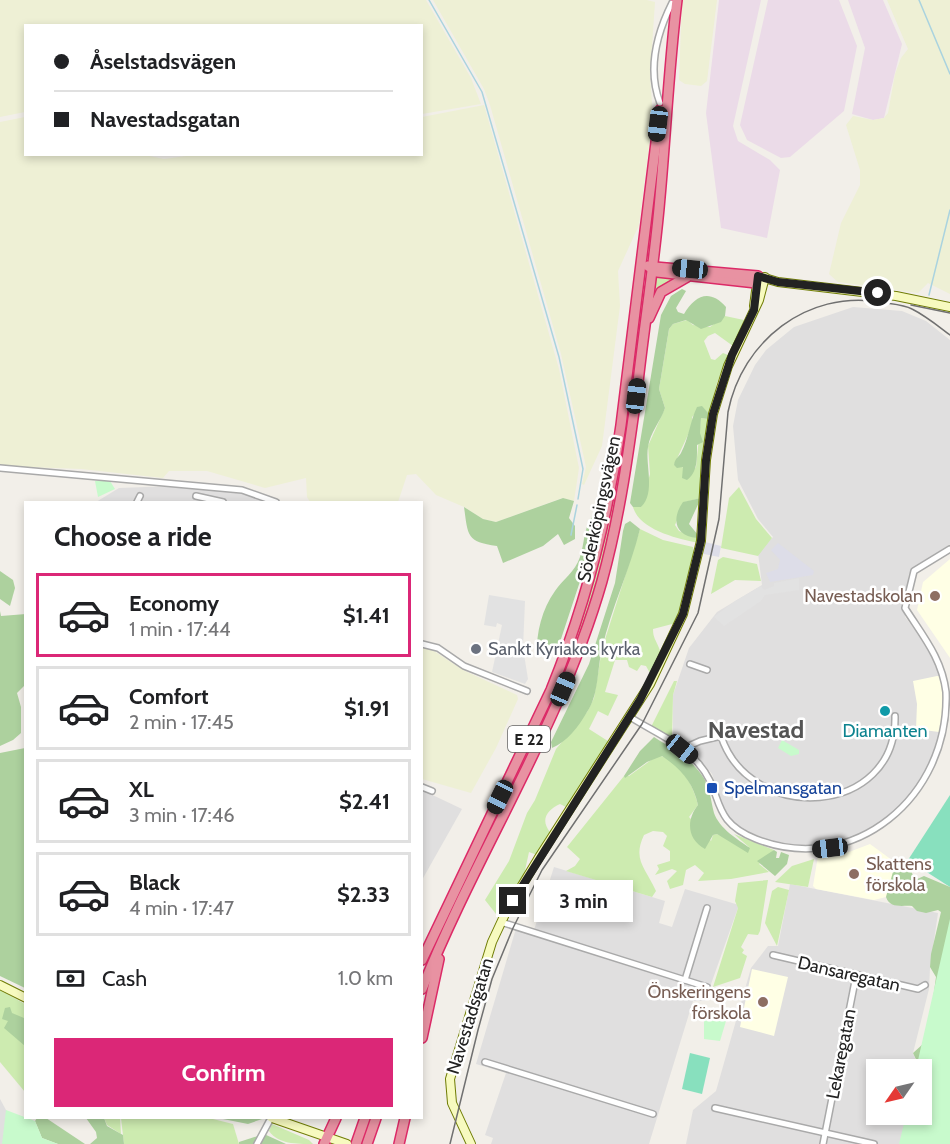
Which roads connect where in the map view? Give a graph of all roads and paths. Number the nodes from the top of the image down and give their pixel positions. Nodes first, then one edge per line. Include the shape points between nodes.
1 (674, 1) edge
2 (660, 197) junction
3 (642, 253) junction
4 (667, 266) junction
5 (650, 269) junction
6 (690, 276) junction
7 (640, 280) junction
8 (761, 280) junction
9 (950, 307) edge
10 (643, 337) junction
11 (0, 468) edge
12 (196, 496) dead end
13 (218, 501) edge
14 (273, 501) edge
15 (950, 549) edge
16 (423, 644) edge
17 (690, 664) dead end
18 (706, 670) dead end
19 (527, 691) dead end
20 (895, 716) dead end
21 (630, 717) junction
22 (682, 749) junction
23 (423, 787) edge
24 (432, 791) dead end
25 (707, 908) dead end
26 (501, 922) junction
27 (446, 930) junction
28 (773, 954) dead end
29 (423, 958) edge
30 (856, 976) junction
31 (685, 981) junction
32 (0, 985) edge
33 (925, 985) dead end
34 (423, 987) edge
35 (707, 987) dead end
36 (24, 997) edge
37 (423, 1034) edge
38 (485, 1062) dead end
39 (715, 1108) dead end
40 (653, 1114) dead end
41 (271, 1119) edge
42 (275, 1119) edge
43 (336, 1119) edge
44 (365, 1119) edge
45 (376, 1119) edge
46 (405, 1119) edge
47 (826, 1133) junction
48 (326, 1142) edge
49 (344, 1143) edge
50 (257, 1144) edge
51 (356, 1144) edge
52 (367, 1144) edge
53 (399, 1144) edge
54 (471, 1144) edge
55 (823, 1144) edge
56 (874, 1144) edge

1 - 2 highway, Söderköpingsvägen / E 22
1 - 3 highway, Söderköpingsvägen / E 22
2 - 4 highway via 657,252
2 - 5 highway, Söderköpingsvägen / E 22
3 - 5 highway
3 - 7 highway, Söderköpingsvägen / E 22
4 - 5 highway
4 - 8 highway
5 - 6 highway
5 - 7 highway
5 - 10 highway, Söderköpingsvägen / E 22
6 - 8 highway
6 - 10 highway via 661,292
7 - 29 highway, Söderköpingsvägen / E 22 via 614,476 588,589 538,720
8 - 9 street
8 - 21 street, Navestadsgatan via 754,310 732,355 713,414 701,541 688,599 665,654
10 - 27 highway, Söderköpingsvägen / E 22 via 620,504 586,632 548,724
11 - 14 street via 242,490
12 - 13 street
15 - 22 street via 914,571 906,609 927,638 940,666 947,718 934,772 906,810 885,826 852,842 818,849 782,847 753,838 724,818 704,771
16 - 19 street via 438,648 464,666
17 - 18 street
20 - 22 street via 894,740 883,765 873,776 835,795 798,797 770,790 740,769 721,736
21 - 22 street
21 - 26 street, Navestadsgatan via 557,827
23 - 24 street
25 - 31 street
26 - 31 street
26 - 54 street, Navestadsgatan via 450,1079 452,1103
27 - 34 highway, Söderköpingsvägen / E 22
27 - 37 highway
28 - 30 street, Dansaregatan
30 - 33 street, Dansaregatan via 918,989
30 - 47 street, Lekaregatan
31 - 35 street
32 - 36 street
38 - 40 street, Navestadsgatan
39 - 47 street
41 - 50 street
42 - 48 street
43 - 48 highway
44 - 51 highway
45 - 52 highway
46 - 53 highway
47 - 55 street, Lekaregatan
47 - 56 street
48 - 49 street

